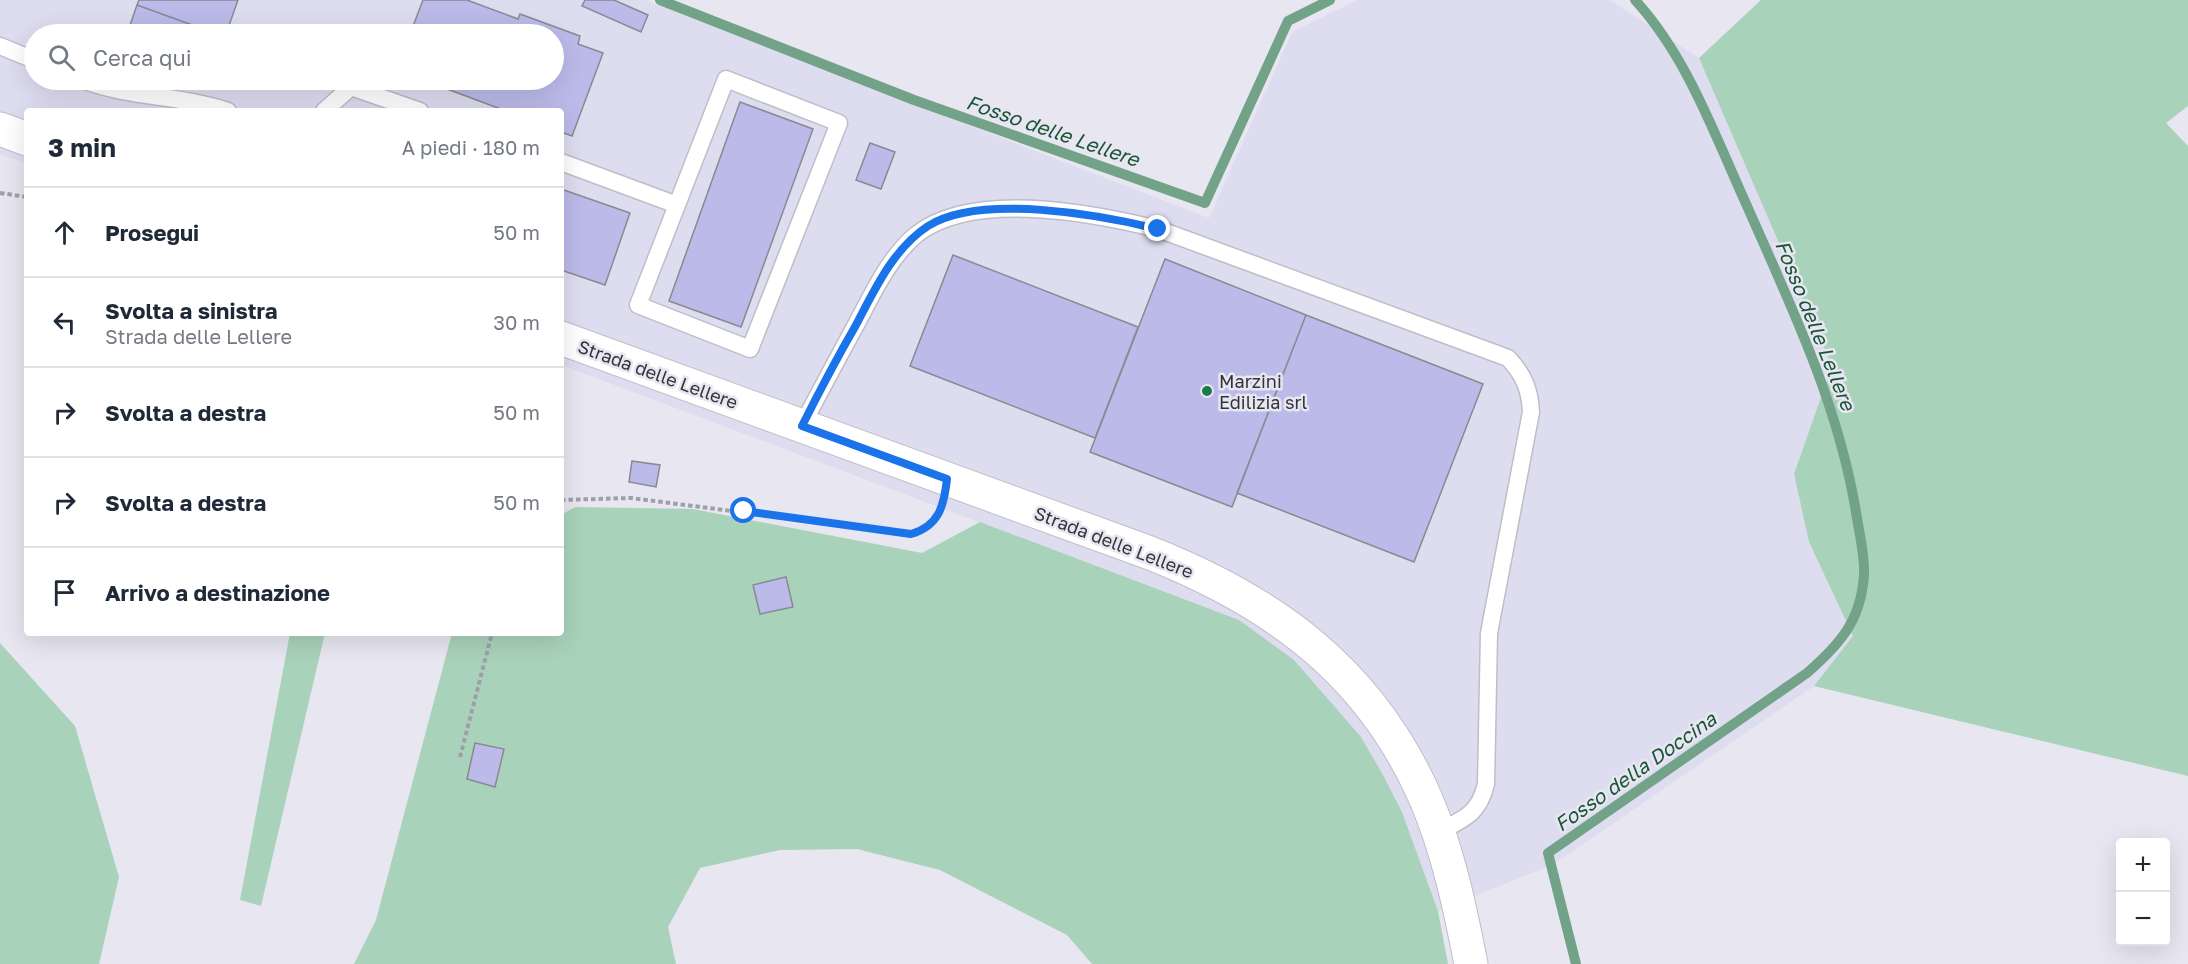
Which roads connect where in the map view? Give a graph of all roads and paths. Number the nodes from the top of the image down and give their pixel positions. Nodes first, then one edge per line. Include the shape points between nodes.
1 (0, 46) edge
2 (24, 56) edge
3 (112, 90) edge
4 (348, 90) edge
5 (360, 90) edge
6 (218, 108) edge
7 (327, 108) edge
8 (411, 108) edge
9 (0, 129) edge
10 (24, 139) edge
11 (564, 163) edge
12 (0, 193) edge
13 (24, 197) edge
14 (677, 205) junction
15 (564, 339) edge
16 (802, 426) junction
17 (947, 479) junction
18 (564, 500) edge
19 (491, 636) edge
20 (460, 757) dead end
21 (1438, 832) junction
22 (1471, 964) edge

1 - 2 lane
3 - 6 lane
4 - 7 lane
5 - 8 lane
9 - 10 street
11 - 14 lane
12 - 13 path
14 - 14 lane via 726,79 839,123 750,350 638,305
15 - 16 street, Strada delle Lellere
16 - 17 street, Strada delle Lellere
16 - 21 lane via 896,256 915,236 939,220 975,212 1056,212 1111,218 1158,229 1508,358 1529,390 1531,412 1489,633 1486,784 1478,807 1468,817
17 - 18 path via 939,515 922,531 911,534 632,498
17 - 21 street, Strada delle Lellere via 1172,562 1258,604 1286,623 1332,663 1380,720 1415,777
19 - 20 path
21 - 22 street, Strada delle Lellere

